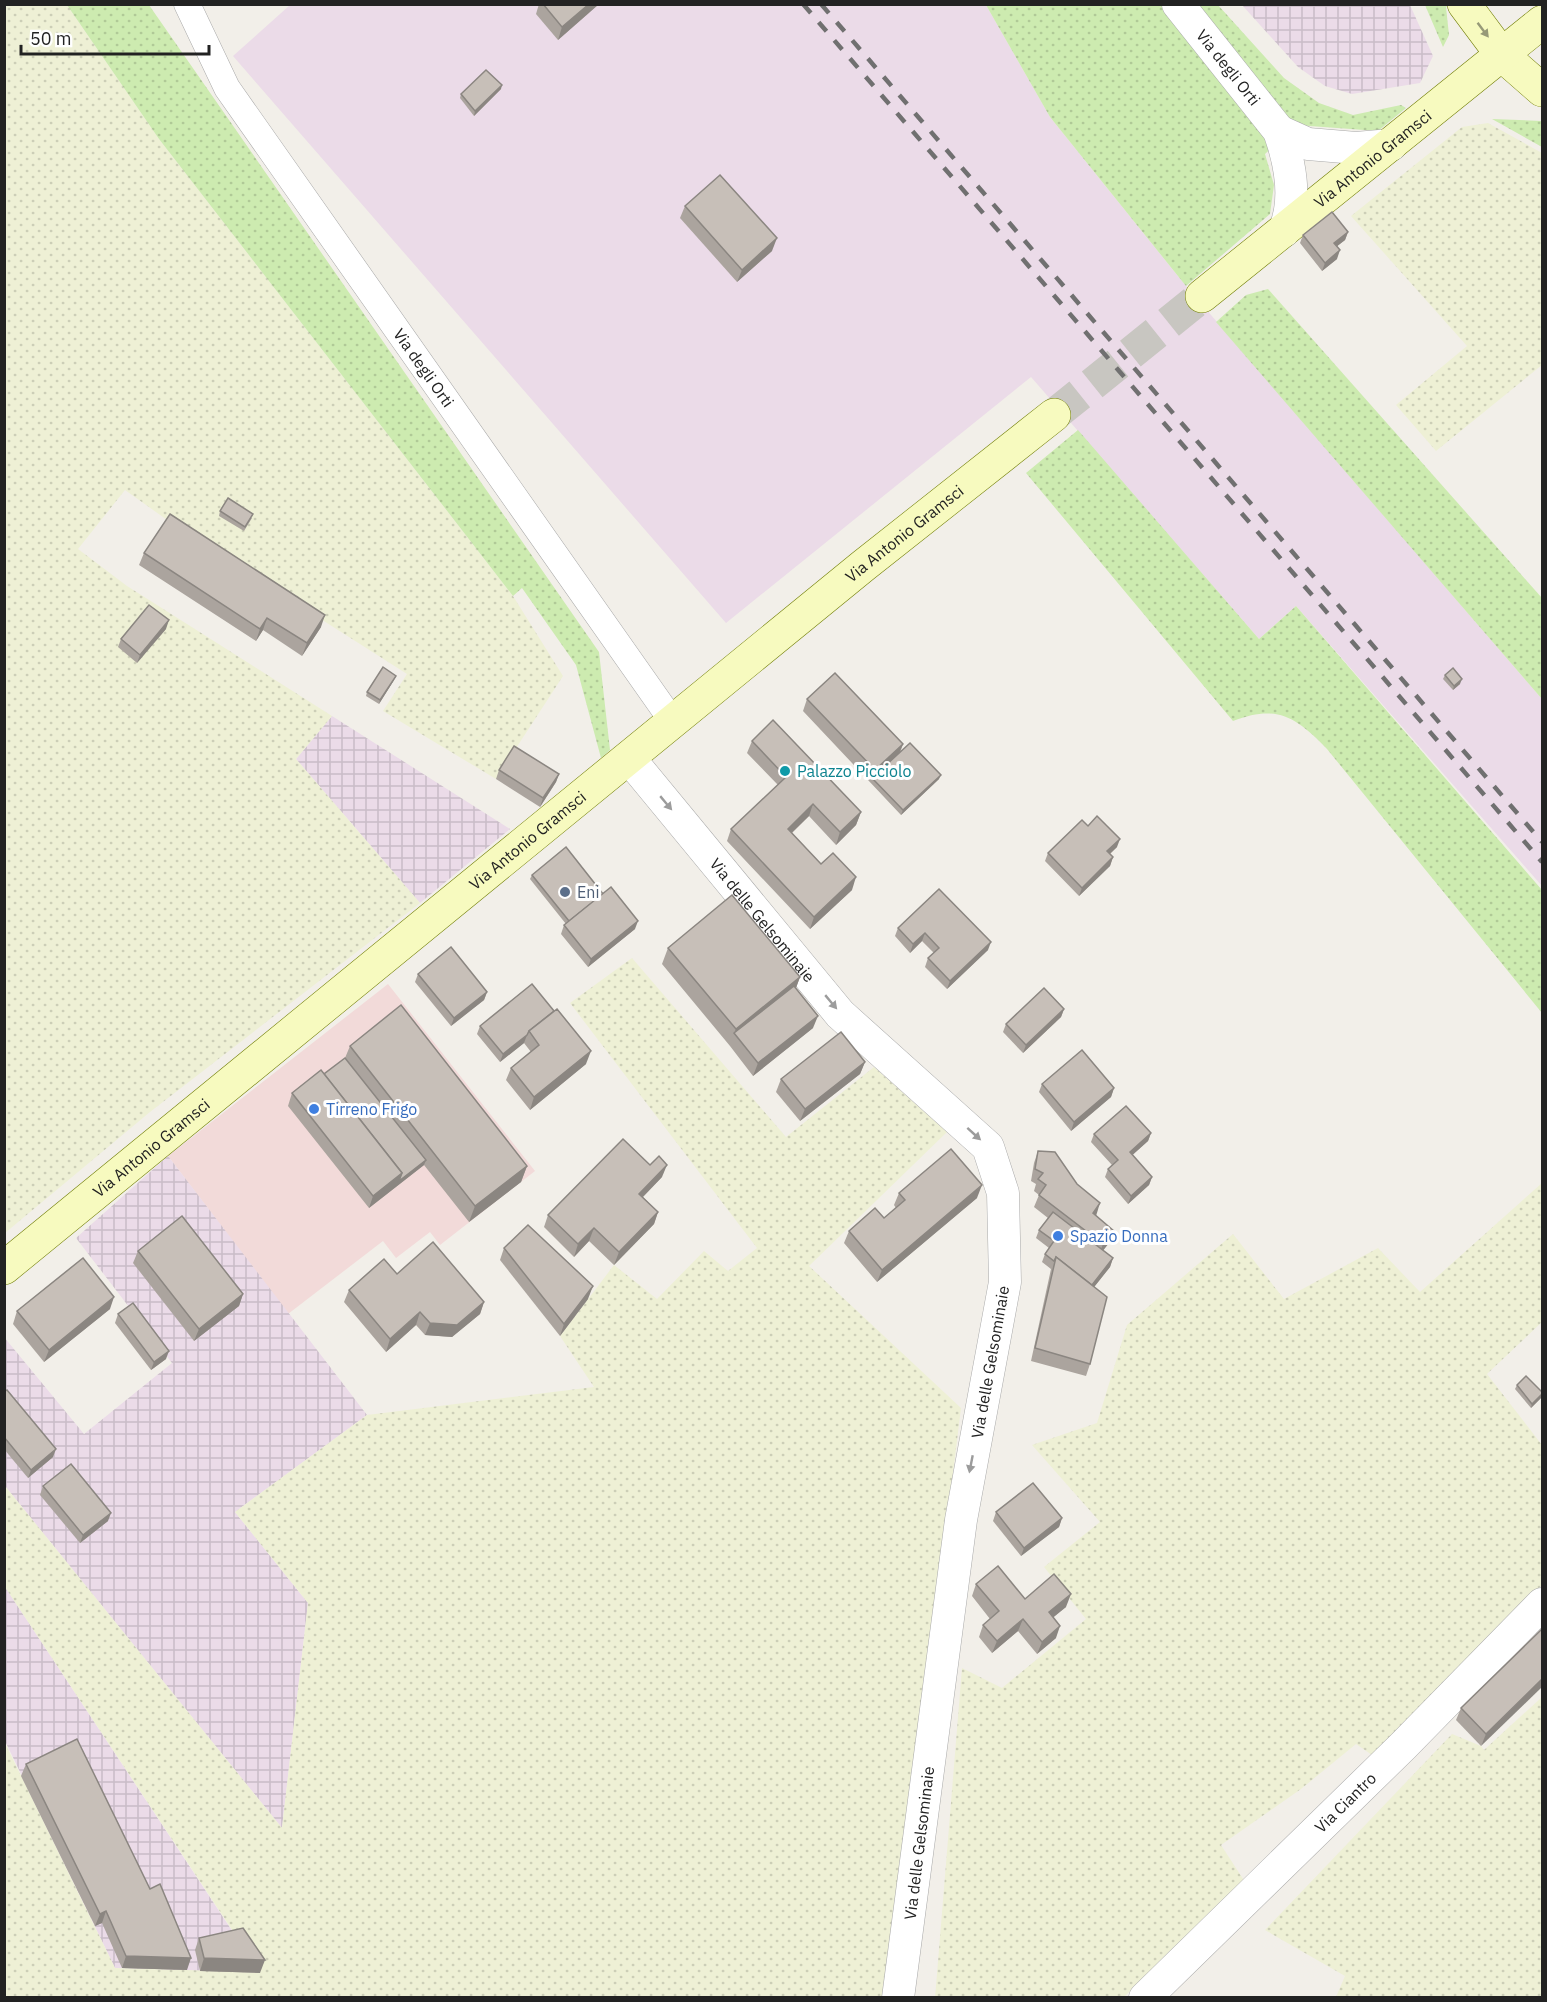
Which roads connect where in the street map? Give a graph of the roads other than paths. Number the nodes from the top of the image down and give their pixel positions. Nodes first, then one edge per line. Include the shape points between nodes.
1 (187, 4) edge
2 (1178, 4) edge
3 (1464, 4) edge
4 (1542, 22) edge
5 (1502, 55) junction
6 (1542, 90) edge
7 (1278, 130) junction
8 (1391, 145) junction
9 (1330, 146) junction
10 (1290, 181) junction
11 (1337, 188) junction
12 (1284, 231) junction
13 (1202, 296) tunnel mouth
14 (1054, 415) tunnel mouth
15 (672, 722) junction
16 (629, 758) junction
17 (4, 1268) edge
18 (1542, 1604) edge
19 (898, 1998) edge
20 (1146, 1998) edge

1 - 15 street, Via degli Orti via 227,88
2 - 7 street, Via degli Orti
3 -> 5 main road
4 - 5 main road, Via Antonio Gramsci
5 - 6 main road
5 - 8 main road, Via Antonio Gramsci
7 - 9 street, Via degli Orti via 1308,144
7 - 10 street, Via degli Orti via 1288,156
8 - 9 street, Via degli Orti
8 - 11 main road, Via Antonio Gramsci
9 - 11 street via 1337,167
10 - 11 street
10 - 12 street, Via degli Orti via 1292,201
11 - 12 main road, Via Antonio Gramsci
12 - 13 main road, Via Antonio Gramsci
14 - 15 main road, Via Antonio Gramsci
15 - 16 main road, Via Antonio Gramsci
16 - 17 main road, Via Antonio Gramsci
16 -> 19 street, Via delle Gelsominaie via 840,1014 988,1147 1003,1193 1005,1282 961,1520
18 - 20 street, Via Ciantro

